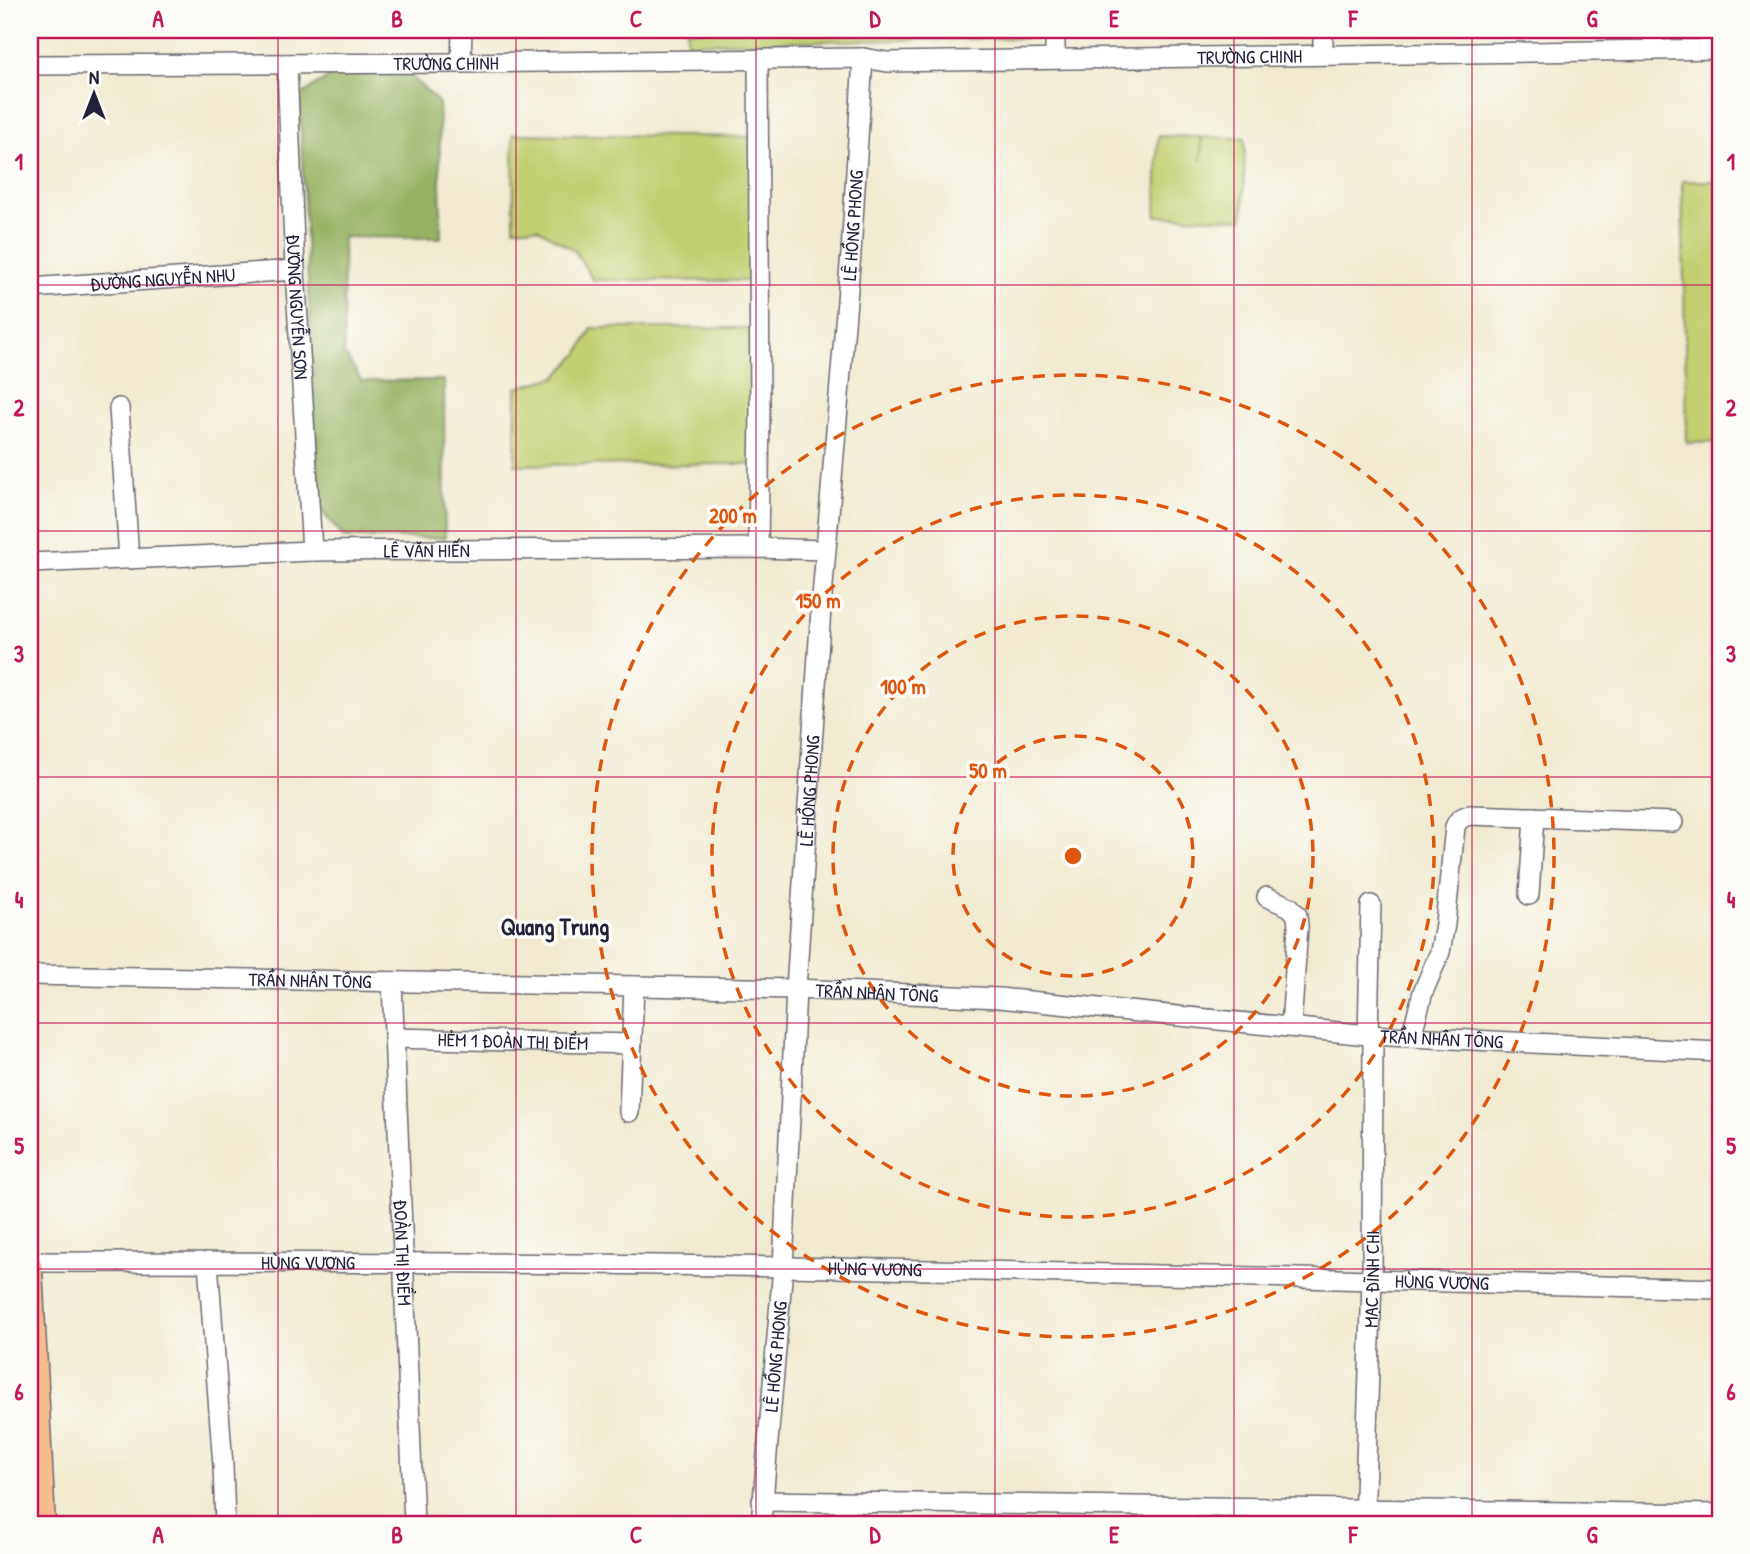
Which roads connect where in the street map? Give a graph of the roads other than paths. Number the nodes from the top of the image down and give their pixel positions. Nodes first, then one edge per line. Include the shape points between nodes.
1 (462, 30) edge
2 (1055, 30) edge
3 (1323, 37) edge
4 (1720, 39) edge
5 (1653, 40) edge
6 (1720, 49) edge
7 (1055, 50) junction
8 (863, 58) junction
9 (758, 60) junction
10 (461, 63) junction
11 (287, 64) junction
12 (30, 65) edge
13 (295, 270) junction
14 (30, 288) edge
15 (119, 408) dead end
16 (758, 548) junction
17 (825, 550) junction
18 (312, 551) junction
19 (129, 559) junction
20 (30, 563) edge
21 (1534, 817) junction
22 (1673, 822) dead end
23 (1530, 895) dead end
24 (1267, 897) dead end
25 (1371, 905) dead end
26 (30, 975) edge
27 (392, 982) junction
28 (634, 986) junction
29 (796, 989) junction
30 (1291, 1027) junction
31 (1370, 1035) junction
32 (1411, 1037) junction
33 (394, 1038) junction
34 (632, 1044) junction
35 (1720, 1052) edge
36 (629, 1112) dead end
37 (30, 1262) edge
38 (208, 1262) junction
39 (403, 1263) junction
40 (783, 1267) junction
41 (30, 1269) edge
42 (1372, 1279) junction
43 (1720, 1289) edge
44 (762, 1501) junction
45 (1720, 1514) edge
46 (1364, 1516) edge
47 (43, 1524) edge
48 (225, 1524) edge
49 (414, 1524) edge
50 (761, 1524) edge

1 - 10 street
2 - 7 street
3 - 5 street, TRƯỜNG CHINH
3 - 7 street, TRƯỜNG CHINH
4 - 5 street, TRƯỜNG CHINH
5 - 6 street, TRƯỜNG CHINH
5 - 8 street, TRƯỜNG CHINH via 887,62
7 - 8 street, TRƯỜNG CHINH via 887,50
8 - 9 street, TRƯỜNG CHINH
8 - 17 street, LÊ HỒNG PHONG
9 - 10 street, TRƯỜNG CHINH
9 - 16 street
10 - 11 street, TRƯỜNG CHINH
11 - 12 street, TRƯỜNG CHINH
11 - 13 street, ĐƯỜNG NGUYỄN SƠN
13 - 14 street, ĐƯỜNG NGUYỄN NHU
13 - 18 street, ĐƯỜNG NGUYỄN SƠN
15 - 19 street
16 - 17 street, LÊ VĂN HIẾN
16 - 18 street, LÊ VĂN HIẾN
17 - 29 street, LÊ HỒNG PHONG
18 - 19 street, LÊ VĂN HIẾN
19 - 20 street, LÊ VĂN HIẾN
21 - 22 street
21 - 23 street
21 - 32 street via 1470,815 1458,820 1440,952
24 - 30 street via 1297,915
25 - 31 street, MẠC ĐĨNH CHI
26 - 27 street, TRẦN NHÂN TÔNG
27 - 28 street, TRẦN NHÂN TÔNG
27 - 33 street, ĐOÀN THỊ ĐIỂM
28 - 29 street, TRẦN NHÂN TÔNG
28 - 34 street
29 - 30 street, TRẦN NHÂN TÔNG via 1036,1000
29 - 40 street, LÊ HỒNG PHONG
30 - 31 street, TRẦN NHÂN TÔNG
31 - 32 street, TRẦN NHÂN TÔNG
31 - 42 street, MẠC ĐĨNH CHI
32 - 35 street, TRẦN NHÂN TÔNG
33 - 34 street, HẺM 1 ĐOÀN THỊ ĐIỂM
33 - 39 street, ĐOÀN THỊ ĐIỂM
34 - 36 street
37 - 38 street, HÙNG VƯƠNG
38 - 39 street, HÙNG VƯƠNG
38 - 48 street
39 - 40 street, HÙNG VƯƠNG
39 - 49 street, ĐOÀN THỊ ĐIỂM
40 - 42 street, HÙNG VƯƠNG
40 - 44 street, LÊ HỒNG PHONG
41 - 47 main road
42 - 43 street, HÙNG VƯƠNG
42 - 46 street, MẠC ĐĨNH CHI
44 - 46 street
44 - 50 street, LÊ HỒNG PHONG
45 - 46 street

